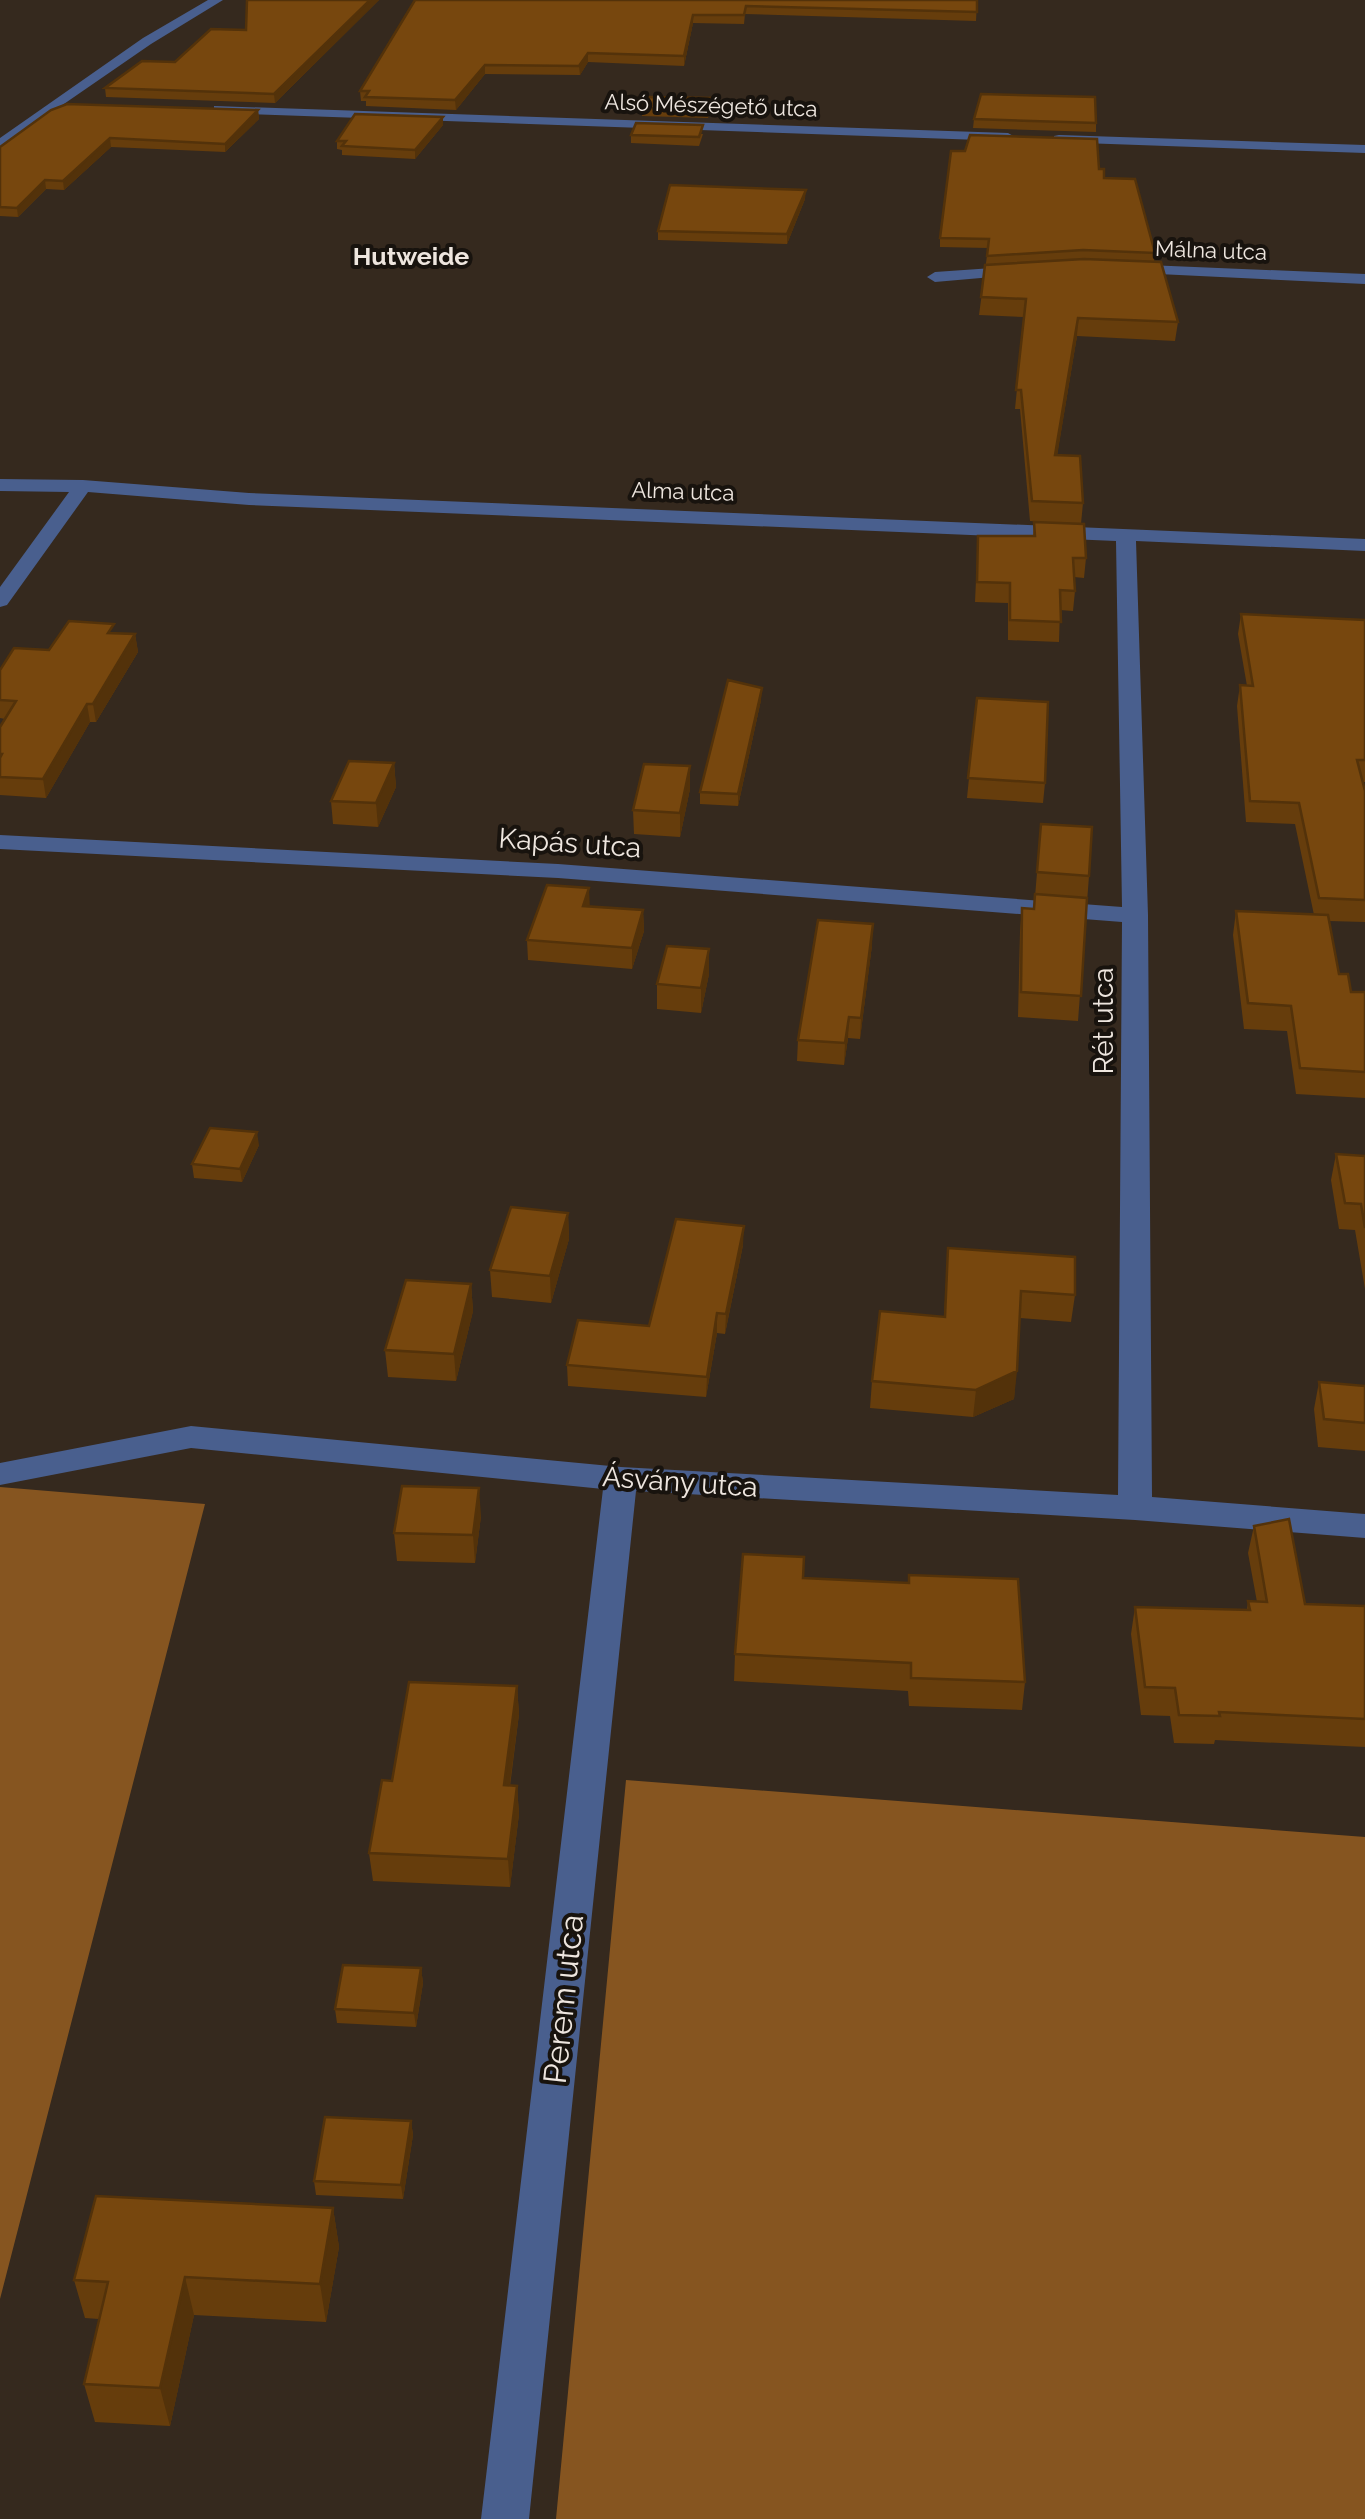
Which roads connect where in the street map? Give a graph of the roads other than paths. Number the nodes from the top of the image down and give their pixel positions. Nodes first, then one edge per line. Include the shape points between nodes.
1 (217, 0) edge
2 (56, 104) junction
3 (76, 105) edge
4 (196, 108) edge
5 (1028, 138) edge
6 (1047, 138) edge
7 (0, 144) edge
8 (1365, 149) edge
9 (1101, 268) edge
10 (1045, 270) edge
11 (935, 277) dead end
12 (1365, 279) edge
13 (0, 485) edge
14 (83, 486) junction
15 (1126, 534) junction
16 (1365, 545) edge
17 (0, 601) edge
18 (0, 842) edge
19 (1135, 915) junction
20 (0, 1474) edge
21 (622, 1479) junction
22 (1135, 1508) junction
23 (1365, 1526) edge
24 (505, 2519) edge

1 - 2 street
2 - 3 street
2 - 7 street
4 - 5 street, Alsó Mészégető utca
6 - 8 street
9 - 12 street, Málna utca
10 - 11 street
13 - 14 street, Alma utca
14 - 15 street, Alma utca via 249,499
14 - 17 street
15 - 16 street, Alma utca
15 - 19 street, Rét utca
18 - 19 street, Kapás utca via 558,872
19 - 22 street, Rét utca
20 - 21 street, Ásvány utca via 190,1437
21 - 22 street, Ásvány utca
21 - 24 street, Perem utca
22 - 23 street, Ásvány utca

